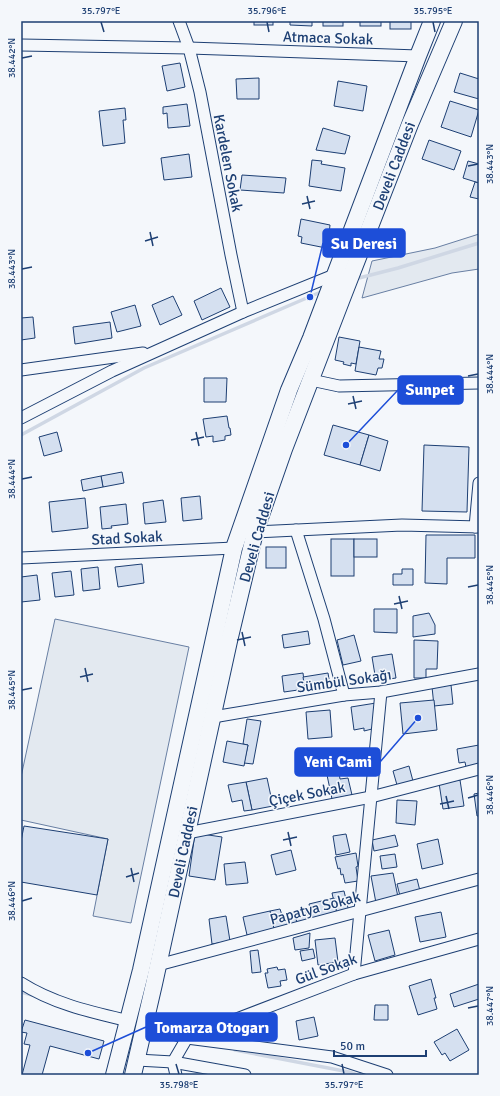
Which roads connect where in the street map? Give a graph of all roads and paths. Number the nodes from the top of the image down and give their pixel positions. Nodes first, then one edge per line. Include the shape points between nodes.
1 (179, 21) edge
2 (432, 21) edge
3 (454, 21) edge
4 (21, 45) edge
5 (189, 48) junction
6 (418, 56) junction
7 (332, 279) junction
8 (243, 312) junction
9 (155, 351) junction
10 (21, 370) edge
11 (311, 380) junction
12 (479, 383) edge
13 (21, 418) edge
14 (479, 483) edge
15 (477, 527) edge
16 (296, 530) junction
17 (255, 532) junction
18 (234, 548) junction
19 (21, 558) edge
20 (479, 674) edge
21 (381, 692) junction
22 (344, 695) junction
23 (212, 717) junction
24 (479, 769) edge
25 (371, 797) junction
26 (187, 833) junction
27 (479, 879) edge
28 (359, 912) junction
29 (479, 939) edge
30 (158, 965) junction
31 (354, 974) junction
32 (21, 983) edge
33 (129, 1021) junction
34 (144, 1026) junction
35 (187, 1038) junction
36 (173, 1062) junction
37 (135, 1067) edge
38 (114, 1075) edge
39 (176, 1075) edge
40 (245, 1075) edge
41 (387, 1075) edge

1 - 5 street, Kardelen Sokak
2 - 6 main road, Develi Caddesi
3 - 11 main road, Develi Caddesi via 410,124
4 - 5 street, Atmaca Sokak
5 - 6 street, Atmaca Sokak
5 - 8 street, Kardelen Sokak
6 - 7 main road, Develi Caddesi
7 - 8 street
7 - 18 main road, Develi Caddesi via 289,390
8 - 9 street
9 - 10 street
9 - 13 street
11 - 12 street via 339,386
11 - 17 main road, Develi Caddesi
14 - 15 street
15 - 16 street via 402,525
16 - 17 street
16 - 22 street via 324,619
17 - 23 main road, Develi Caddesi
18 - 19 street, Stad Sokak
18 - 33 main road, Develi Caddesi
20 - 21 street, Sümbül Sokağı
21 - 22 street, Sümbül Sokağı
21 - 25 street
22 - 23 street, Sümbül Sokağı
23 - 26 main road, Develi Caddesi
24 - 25 street, Çiçek Sokak
25 - 26 street, Çiçek Sokak
25 - 28 street
26 - 30 main road, Develi Caddesi
27 - 28 street, Papatya Sokak
28 - 30 street, Papatya Sokak
28 - 31 street
29 - 31 street, Gül Sokak
30 - 34 main road, Develi Caddesi
31 - 35 street, Gül Sokak
32 - 33 street via 60,1003
33 - 38 main road, Develi Caddesi
34 - 35 street
34 - 37 main road, Develi Caddesi
35 - 36 street
35 - 41 street via 332,1057
36 - 37 street
36 - 39 street
36 - 40 street

